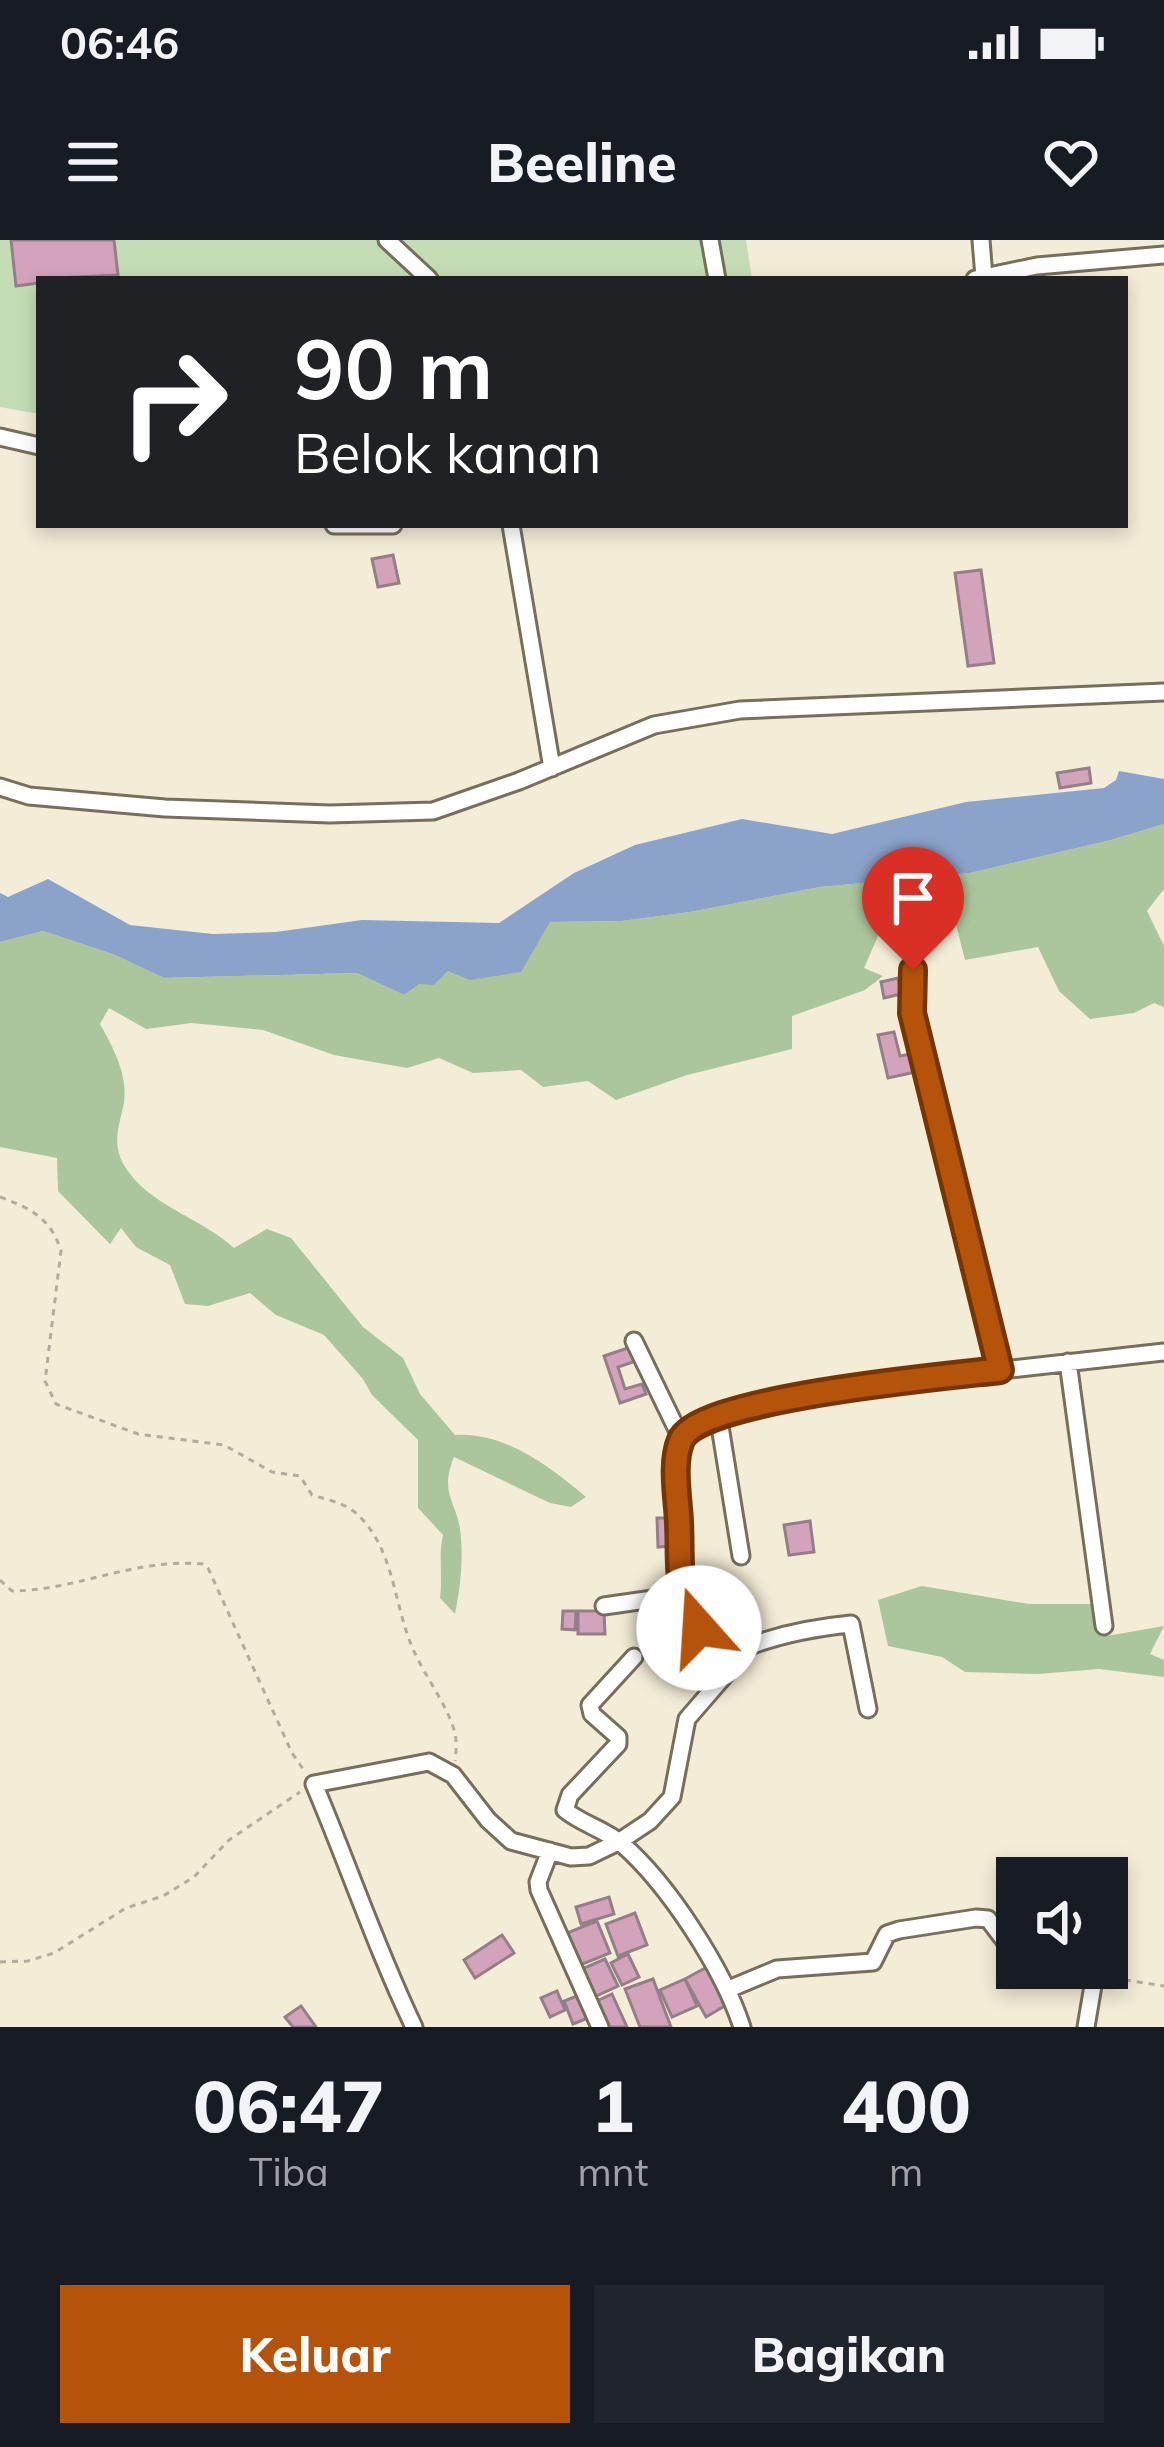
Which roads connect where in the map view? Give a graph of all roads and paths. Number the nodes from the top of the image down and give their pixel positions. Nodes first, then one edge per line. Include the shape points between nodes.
1 (387, 240) edge
2 (710, 240) edge
3 (981, 240) edge
4 (1091, 240) edge
5 (1164, 255) edge
6 (1091, 260) junction
7 (426, 276) edge
8 (716, 276) edge
9 (980, 276) edge
10 (992, 276) edge
11 (0, 437) edge
12 (36, 445) edge
13 (512, 528) edge
14 (1164, 692) edge
15 (552, 768) junction
16 (0, 787) edge
17 (913, 970) dead end
18 (0, 1197) edge
19 (634, 1341) dead end
20 (1164, 1352) edge
21 (1068, 1362) junction
22 (1000, 1370) junction
23 (718, 1414) junction
24 (681, 1438) junction
25 (741, 1556) dead end
26 (0, 1580) edge
27 (680, 1595) junction
28 (604, 1606) dead end
29 (1104, 1627) dead end
30 (733, 1654) junction
31 (634, 1657) dead end
32 (868, 1709) dead end
33 (453, 1775) junction
34 (314, 1784) junction
35 (620, 1841) junction
36 (550, 1851) junction
37 (996, 1930) edge
38 (0, 1962) edge
39 (1128, 1978) edge
40 (1164, 1986) edge
41 (729, 1989) junction
42 (1093, 1989) edge
43 (414, 2027) edge
44 (600, 2027) edge
45 (742, 2027) edge
46 (1086, 2027) edge

1 - 7 street
2 - 8 street
3 - 9 street
4 - 6 street
5 - 6 street
6 - 10 street
11 - 12 street
13 - 15 street
14 - 15 street via 740,710 654,725
15 - 16 street via 433,811 392,813 165,808
17 - 22 street via 912,1013
18 - 33 path via 40,1216 61,1251 45,1381 56,1404 138,1434 224,1445 272,1472 300,1476 312,1495 338,1502 366,1524 392,1575 411,1646 455,1734
19 - 24 street
20 - 21 street
21 - 22 street
21 - 29 street
22 - 23 street
23 - 24 street
23 - 25 street
24 - 27 street
26 - 34 path via 25,1591 128,1566 208,1568 277,1723
27 - 28 street
27 - 30 street via 699,1628
30 - 32 street via 851,1624
30 - 35 street via 732,1667 687,1719 673,1797
31 - 35 street via 590,1705 618,1744 564,1807
33 - 34 street via 429,1762
33 - 36 street via 502,1834
34 - 38 path via 163,1896 126,1908 54,1953
34 - 43 street
35 - 36 street via 589,1856
35 - 41 street
36 - 44 street via 539,1890
37 - 41 street via 988,1919 918,1927 887,1934 873,1962 777,1969
39 - 40 path
41 - 45 street
42 - 46 street

